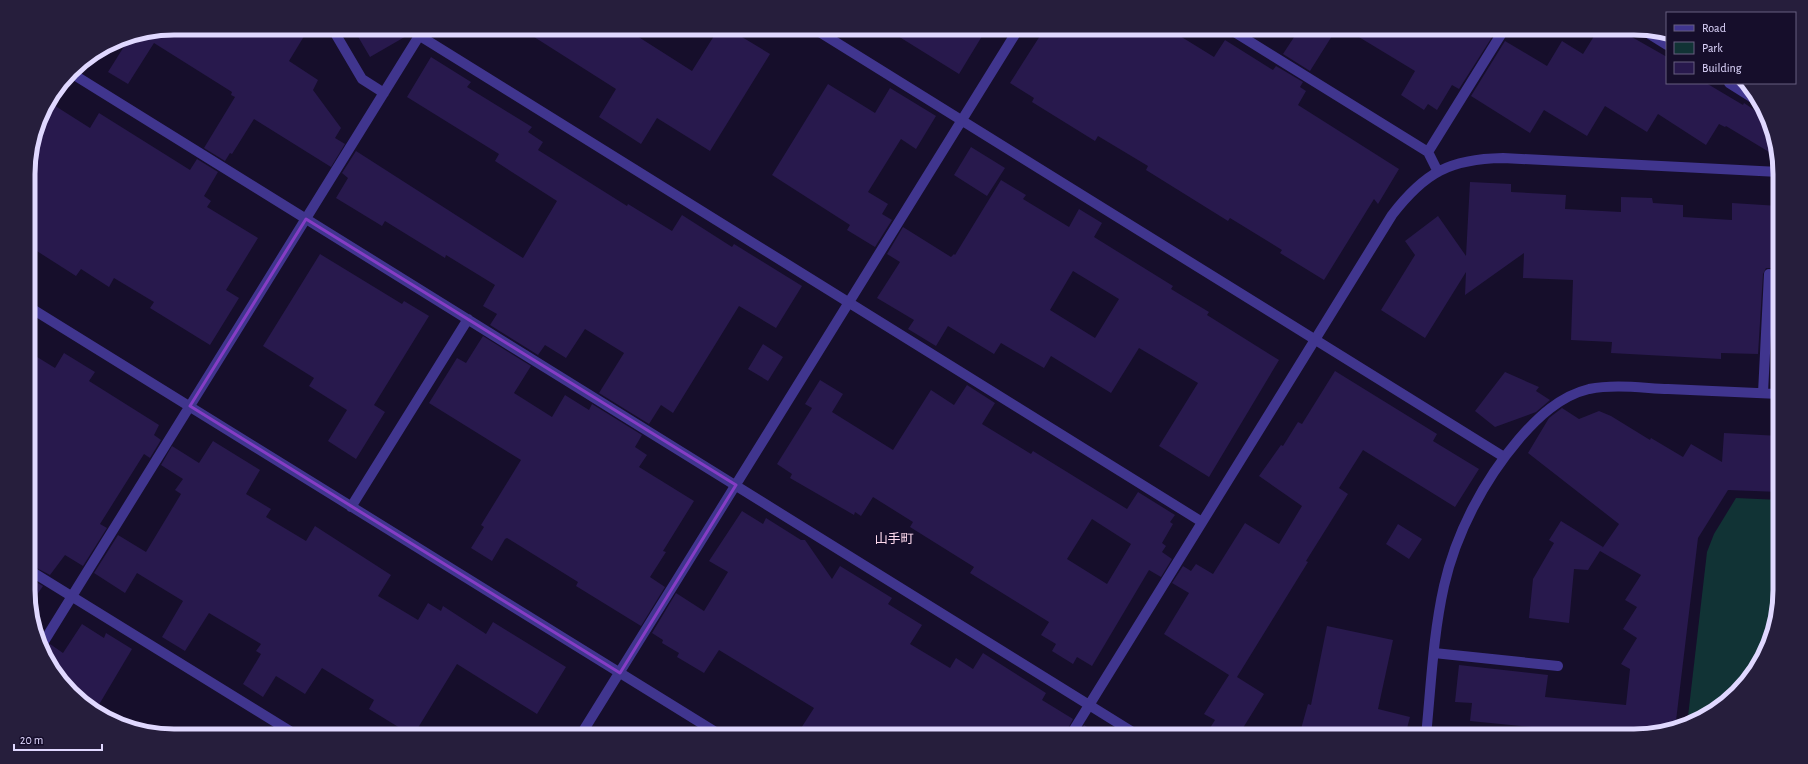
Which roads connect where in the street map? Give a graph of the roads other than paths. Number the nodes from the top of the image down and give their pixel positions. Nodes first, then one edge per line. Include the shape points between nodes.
1 (336, 35) edge
2 (420, 35) edge
3 (427, 35) edge
4 (824, 35) edge
5 (1015, 35) edge
6 (1239, 35) edge
7 (1501, 35) edge
8 (1655, 37) edge
9 (1666, 43) edge
10 (76, 76) edge
11 (1731, 84) edge
12 (384, 93) junction
13 (1748, 95) edge
14 (962, 120) junction
15 (1428, 152) junction
16 (1438, 172) junction
17 (1773, 172) edge
18 (306, 219) junction
19 (1768, 274) dead end
20 (849, 302) junction
21 (35, 311) edge
22 (468, 319) junction
23 (1315, 340) junction
24 (1763, 393) junction
25 (1773, 394) edge
26 (190, 406) junction
27 (1504, 457) junction
28 (736, 485) junction
29 (351, 506) junction
30 (1202, 522) junction
31 (35, 574) edge
32 (72, 596) junction
33 (45, 640) edge
34 (1434, 652) junction
35 (1558, 666) dead end
36 (620, 673) junction
37 (1089, 704) junction
38 (287, 729) edge
39 (584, 729) edge
40 (711, 729) edge
41 (1074, 729) edge
42 (1128, 729) edge
43 (1427, 729) edge

1 - 12 street via 362,79
2 - 12 street
3 - 20 street
4 - 14 street
5 - 14 street
6 - 15 street
7 - 15 street
8 - 9 street
10 - 18 street
11 - 13 street
12 - 18 street
14 - 20 street
14 - 23 street
15 - 16 street
16 - 17 street via 1452,165 1477,159 1503,158
16 - 23 street via 1408,194 1392,215
18 - 22 street
18 - 26 street
19 - 24 street
20 - 28 street
20 - 30 street
21 - 26 street
22 - 28 street
22 - 29 street
23 - 27 street
23 - 30 street
24 - 25 street
24 - 27 street via 1620,386 1589,390 1560,400 1536,419
26 - 29 street
26 - 32 street
27 - 34 street via 1471,513 1456,548 1444,585
28 - 36 street
28 - 37 street
29 - 36 street
30 - 37 street
31 - 32 street
32 - 33 street
32 - 38 street
34 - 35 street
34 - 43 street
36 - 39 street
36 - 40 street
37 - 41 street
37 - 42 street

